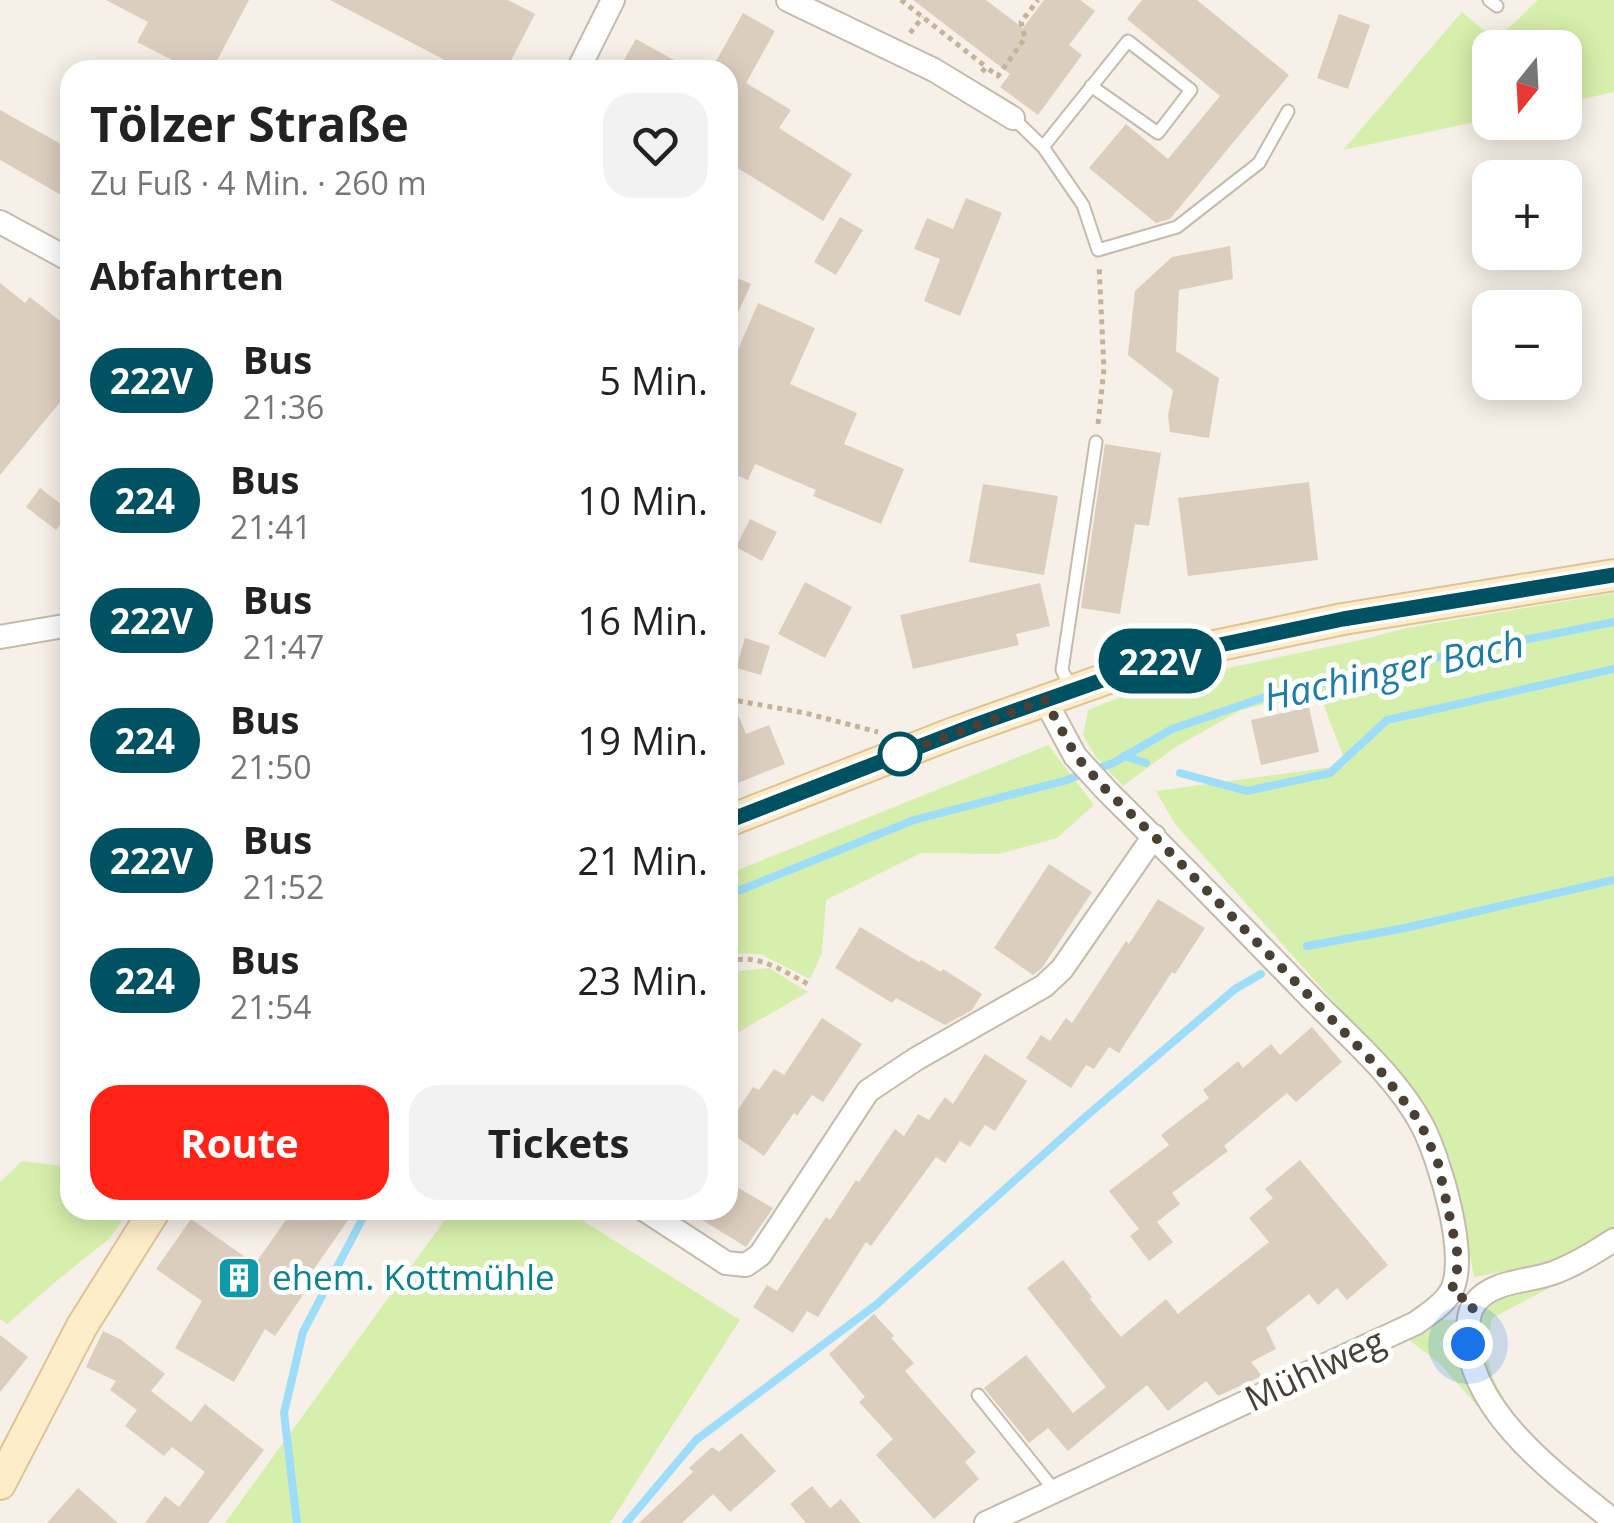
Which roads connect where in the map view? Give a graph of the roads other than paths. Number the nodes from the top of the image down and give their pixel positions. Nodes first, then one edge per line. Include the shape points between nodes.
1 (612, 0) edge
2 (788, 0) edge
3 (583, 60) edge
4 (1091, 86) junction
5 (1288, 111) dead end
6 (1013, 118) joint
7 (1043, 146) junction
8 (0, 222) edge
9 (60, 255) edge
10 (1096, 442) road end
11 (1614, 574) edge
12 (60, 627) edge
13 (0, 638) edge
14 (1058, 695) junction
15 (738, 817) edge
16 (1154, 836) junction
17 (149, 1220) edge
18 (660, 1220) edge
19 (1614, 1240) edge
20 (1451, 1292) junction
21 (1474, 1304) junction
22 (978, 1395) dead end
23 (0, 1484) edge
24 (1055, 1491) junction
25 (1614, 1521) edge
26 (986, 1523) edge

1 - 3 street
2 - 6 street via 934,70
4 - 4 lane via 1128,41 1192,90 1158,133
4 - 7 lane
5 - 7 lane via 1259,163 1176,227 1098,250 1083,205
6 - 7 lane
8 - 9 street
10 - 14 lane
11 - 14 main road via 1215,646
12 - 13 street
14 - 15 main road
14 - 16 street via 1076,756
16 - 18 street via 1044,986 868,1091 770,1240 746,1265 726,1263
16 - 20 street via 1375,1064 1420,1122 1438,1163 1457,1251
17 - 23 main road via 82,1326
19 - 21 street via 1552,1273 1492,1290
20 - 21 lane
20 - 24 street, Mühlweg via 1416,1323
21 - 25 street via 1468,1344 1483,1390 1535,1454
22 - 24 lane
24 - 26 street, Mühlweg

